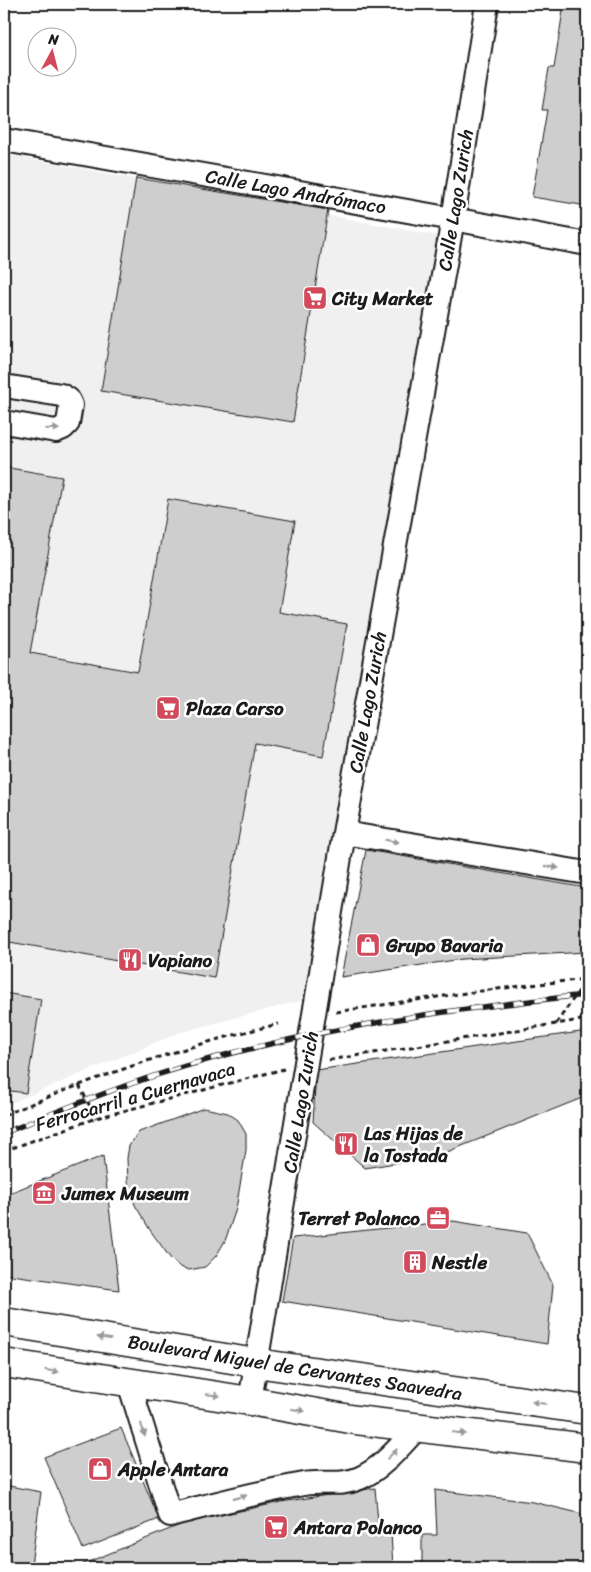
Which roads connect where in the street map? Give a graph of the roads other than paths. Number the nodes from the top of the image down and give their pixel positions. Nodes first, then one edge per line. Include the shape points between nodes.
1 (487, 4) edge
2 (4, 140) edge
3 (453, 219) junction
4 (587, 244) edge
5 (4, 386) edge
6 (4, 422) edge
7 (344, 833) junction
8 (587, 873) edge
9 (4, 1322) edge
10 (4, 1363) edge
11 (256, 1363) junction
12 (129, 1383) junction
13 (250, 1401) junction
14 (587, 1410) edge
15 (418, 1428) junction
16 (587, 1448) edge

1 - 3 street, Calle Lago Zurich
2 - 3 street, Calle Lago Andrómaco
3 - 4 street, Calle Lago Andrómaco
3 - 7 street, Calle Lago Zurich
6 -> 5 street via 56,431 68,423 71,405 61,396
7 -> 8 street
7 - 11 street, Calle Lago Zurich
11 -> 9 main road, Boulevard Miguel de Cervantes Saavedra
10 -> 12 main road, Boulevard Miguel de Cervantes Saavedra
11 - 13 street, Calle Lago Zurich
14 -> 11 main road, Boulevard Miguel de Cervantes Saavedra
12 -> 13 main road, Boulevard Miguel de Cervantes Saavedra
12 -> 15 street via 170,1515 257,1492 307,1483 339,1484 361,1477 383,1463
13 -> 15 main road, Boulevard Miguel de Cervantes Saavedra
15 -> 16 main road, Boulevard Miguel de Cervantes Saavedra

